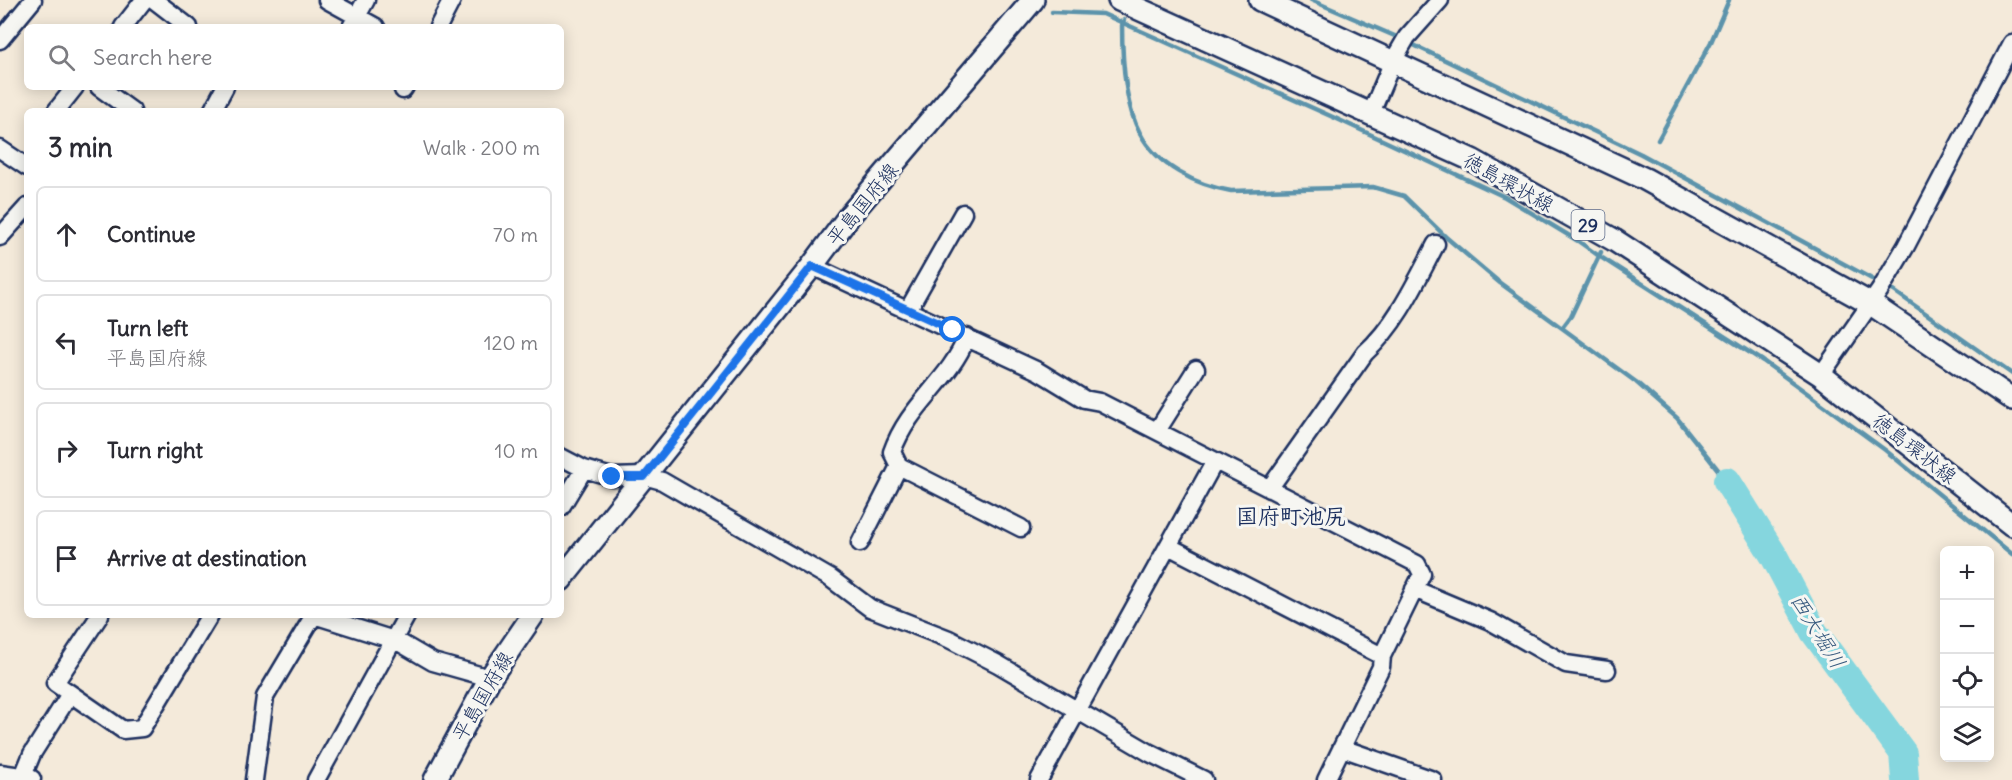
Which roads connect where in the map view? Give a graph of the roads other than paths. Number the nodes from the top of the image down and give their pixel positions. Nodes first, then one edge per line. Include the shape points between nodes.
1 (33, 0) edge
2 (144, 0) edge
3 (153, 0) edge
4 (327, 0) edge
5 (366, 0) edge
6 (452, 0) edge
7 (1033, 0) edge
8 (1119, 0) edge
9 (1260, 0) edge
10 (1440, 0) edge
11 (354, 22) edge
12 (125, 24) edge
13 (185, 24) edge
14 (440, 24) edge
15 (13, 25) junction
16 (24, 33) edge
17 (0, 40) edge
18 (2012, 43) edge
19 (1401, 48) junction
20 (73, 90) edge
21 (103, 90) edge
22 (223, 90) edge
23 (58, 108) edge
24 (128, 108) edge
25 (214, 108) edge
26 (1371, 113) junction
27 (0, 149) edge
28 (21, 164) edge
29 (24, 210) edge
30 (963, 213) dead end
31 (0, 237) edge
32 (1436, 244) dead end
33 (812, 266) junction
34 (1879, 292) junction
35 (908, 310) junction
36 (967, 337) junction
37 (1196, 369) dead end
38 (1821, 375) junction
39 (2012, 399) edge
40 (1157, 431) junction
41 (564, 459) edge
42 (1215, 461) junction
43 (899, 466) junction
44 (584, 469) junction
45 (644, 477) junction
46 (1269, 489) junction
47 (564, 502) edge
48 (2012, 525) edge
49 (1021, 528) dead end
50 (860, 543) dead end
51 (1168, 546) junction
52 (564, 576) edge
53 (1414, 590) junction
54 (98, 618) edge
55 (208, 618) edge
56 (312, 618) edge
57 (323, 618) edge
58 (405, 618) edge
59 (531, 618) edge
60 (393, 640) junction
61 (1382, 656) junction
62 (1607, 670) dead end
63 (490, 678) junction
64 (70, 694) junction
65 (1078, 709) junction
66 (1342, 748) junction
67 (0, 773) edge
68 (28, 778) edge
69 (254, 780) edge
70 (316, 780) edge
71 (435, 780) edge
72 (1039, 780) edge
73 (1204, 780) edge
74 (1326, 780) edge
75 (1433, 780) edge

1 - 15 street
2 - 12 street
3 - 13 street
4 - 11 street
5 - 11 street
6 - 14 street
7 - 33 main road, 平島国府線 via 850,215
8 - 26 main road, 徳島環状線 / 29
9 - 19 main road
10 - 19 street
15 - 16 street
15 - 17 street
18 - 34 street
19 - 26 street
19 - 34 main road via 1645,179
20 - 23 street
21 - 24 street
22 - 25 street
26 - 38 main road, 徳島環状線 / 29 via 1502,176 1614,240
27 - 28 street
29 - 31 street
30 - 35 street via 946,228
32 - 46 street via 1382,338 1365,353
33 - 35 street
33 - 45 main road, 平島国府線
34 - 38 street
34 - 39 main road
35 - 36 street
36 - 40 street via 1038,371 1084,399 1100,402
36 - 43 street via 948,373 915,408 898,435 892,452
37 - 40 street
38 - 48 main road, 徳島環状線 / 29
40 - 42 street
41 - 44 street
42 - 46 street
42 - 51 street
43 - 49 street
43 - 50 street
44 - 45 street via 612,477
44 - 47 street
45 - 52 main road, 平島国府線
45 - 65 street via 662,481 693,498 830,578 870,608 949,639
46 - 53 street via 1417,564 1422,574
51 - 61 street
51 - 65 street
53 - 61 street
53 - 62 street via 1490,621 1566,664
54 - 64 street via 55,683
55 - 64 street via 142,728 123,730
56 - 69 street via 265,697
57 - 60 street
58 - 60 street
59 - 63 main road, 平島国府線
60 - 63 street via 433,662
60 - 70 street
61 - 66 street via 1381,667
63 - 71 main road, 平島国府線
64 - 68 street via 32,754
65 - 72 street
65 - 73 street
66 - 74 street
66 - 75 street
67 - 68 street

